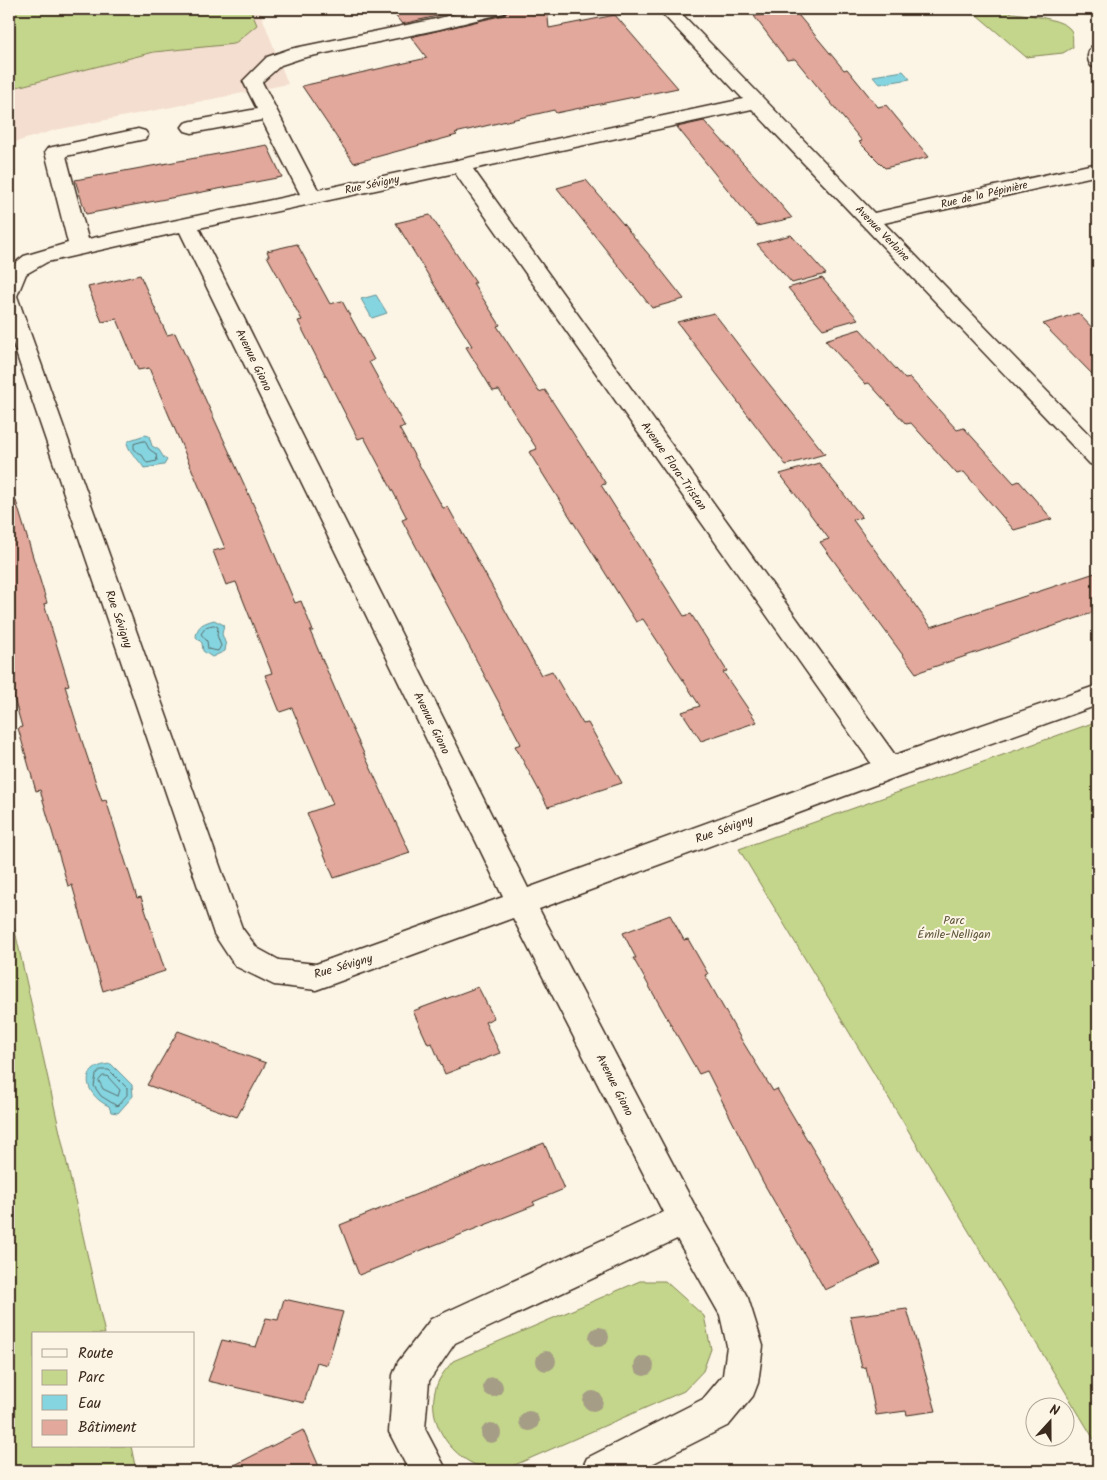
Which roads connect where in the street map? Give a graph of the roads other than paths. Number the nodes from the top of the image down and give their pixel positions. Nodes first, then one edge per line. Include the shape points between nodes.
1 (498, 9) edge
2 (667, 9) edge
3 (1098, 51) edge
4 (1098, 62) edge
5 (756, 102) junction
6 (269, 113) junction
7 (192, 127) dead end
8 (138, 135) dead end
9 (460, 165) junction
10 (1098, 169) edge
11 (312, 197) junction
12 (870, 220) junction
13 (187, 224) junction
14 (80, 247) junction
15 (9, 292) edge
16 (9, 301) edge
17 (1098, 458) edge
18 (1098, 695) edge
19 (889, 768) junction
20 (521, 904) junction
21 (684, 1219) junction
22 (429, 1471) edge
23 (600, 1471) edge

1 - 6 street via 274,61 252,81
2 - 5 street, Avenue Verlaine
3 - 4 street
5 - 9 street, Rue Sévigny
5 - 12 street, Avenue Verlaine
6 - 7 street
6 - 11 street
8 - 14 street via 55,152
9 - 11 street, Rue Sévigny
9 - 19 street, Avenue Flora-Tristan
10 - 12 street, Rue de la Pépinière
11 - 13 street, Rue Sévigny
12 - 17 street, Avenue Verlaine
13 - 14 street, Rue Sévigny
13 - 20 street, Avenue Giono
14 - 15 street, Rue Sévigny via 36,259 18,268 10,280
16 - 20 street, Rue Sévigny via 229,934 246,957 274,972 316,976
18 - 19 street, Rue Sévigny
19 - 20 street, Rue Sévigny
20 - 21 street, Avenue Giono
21 - 22 street via 443,1331 411,1375 407,1432
21 - 23 street, Avenue Giono via 736,1310 745,1346 740,1383 716,1412

